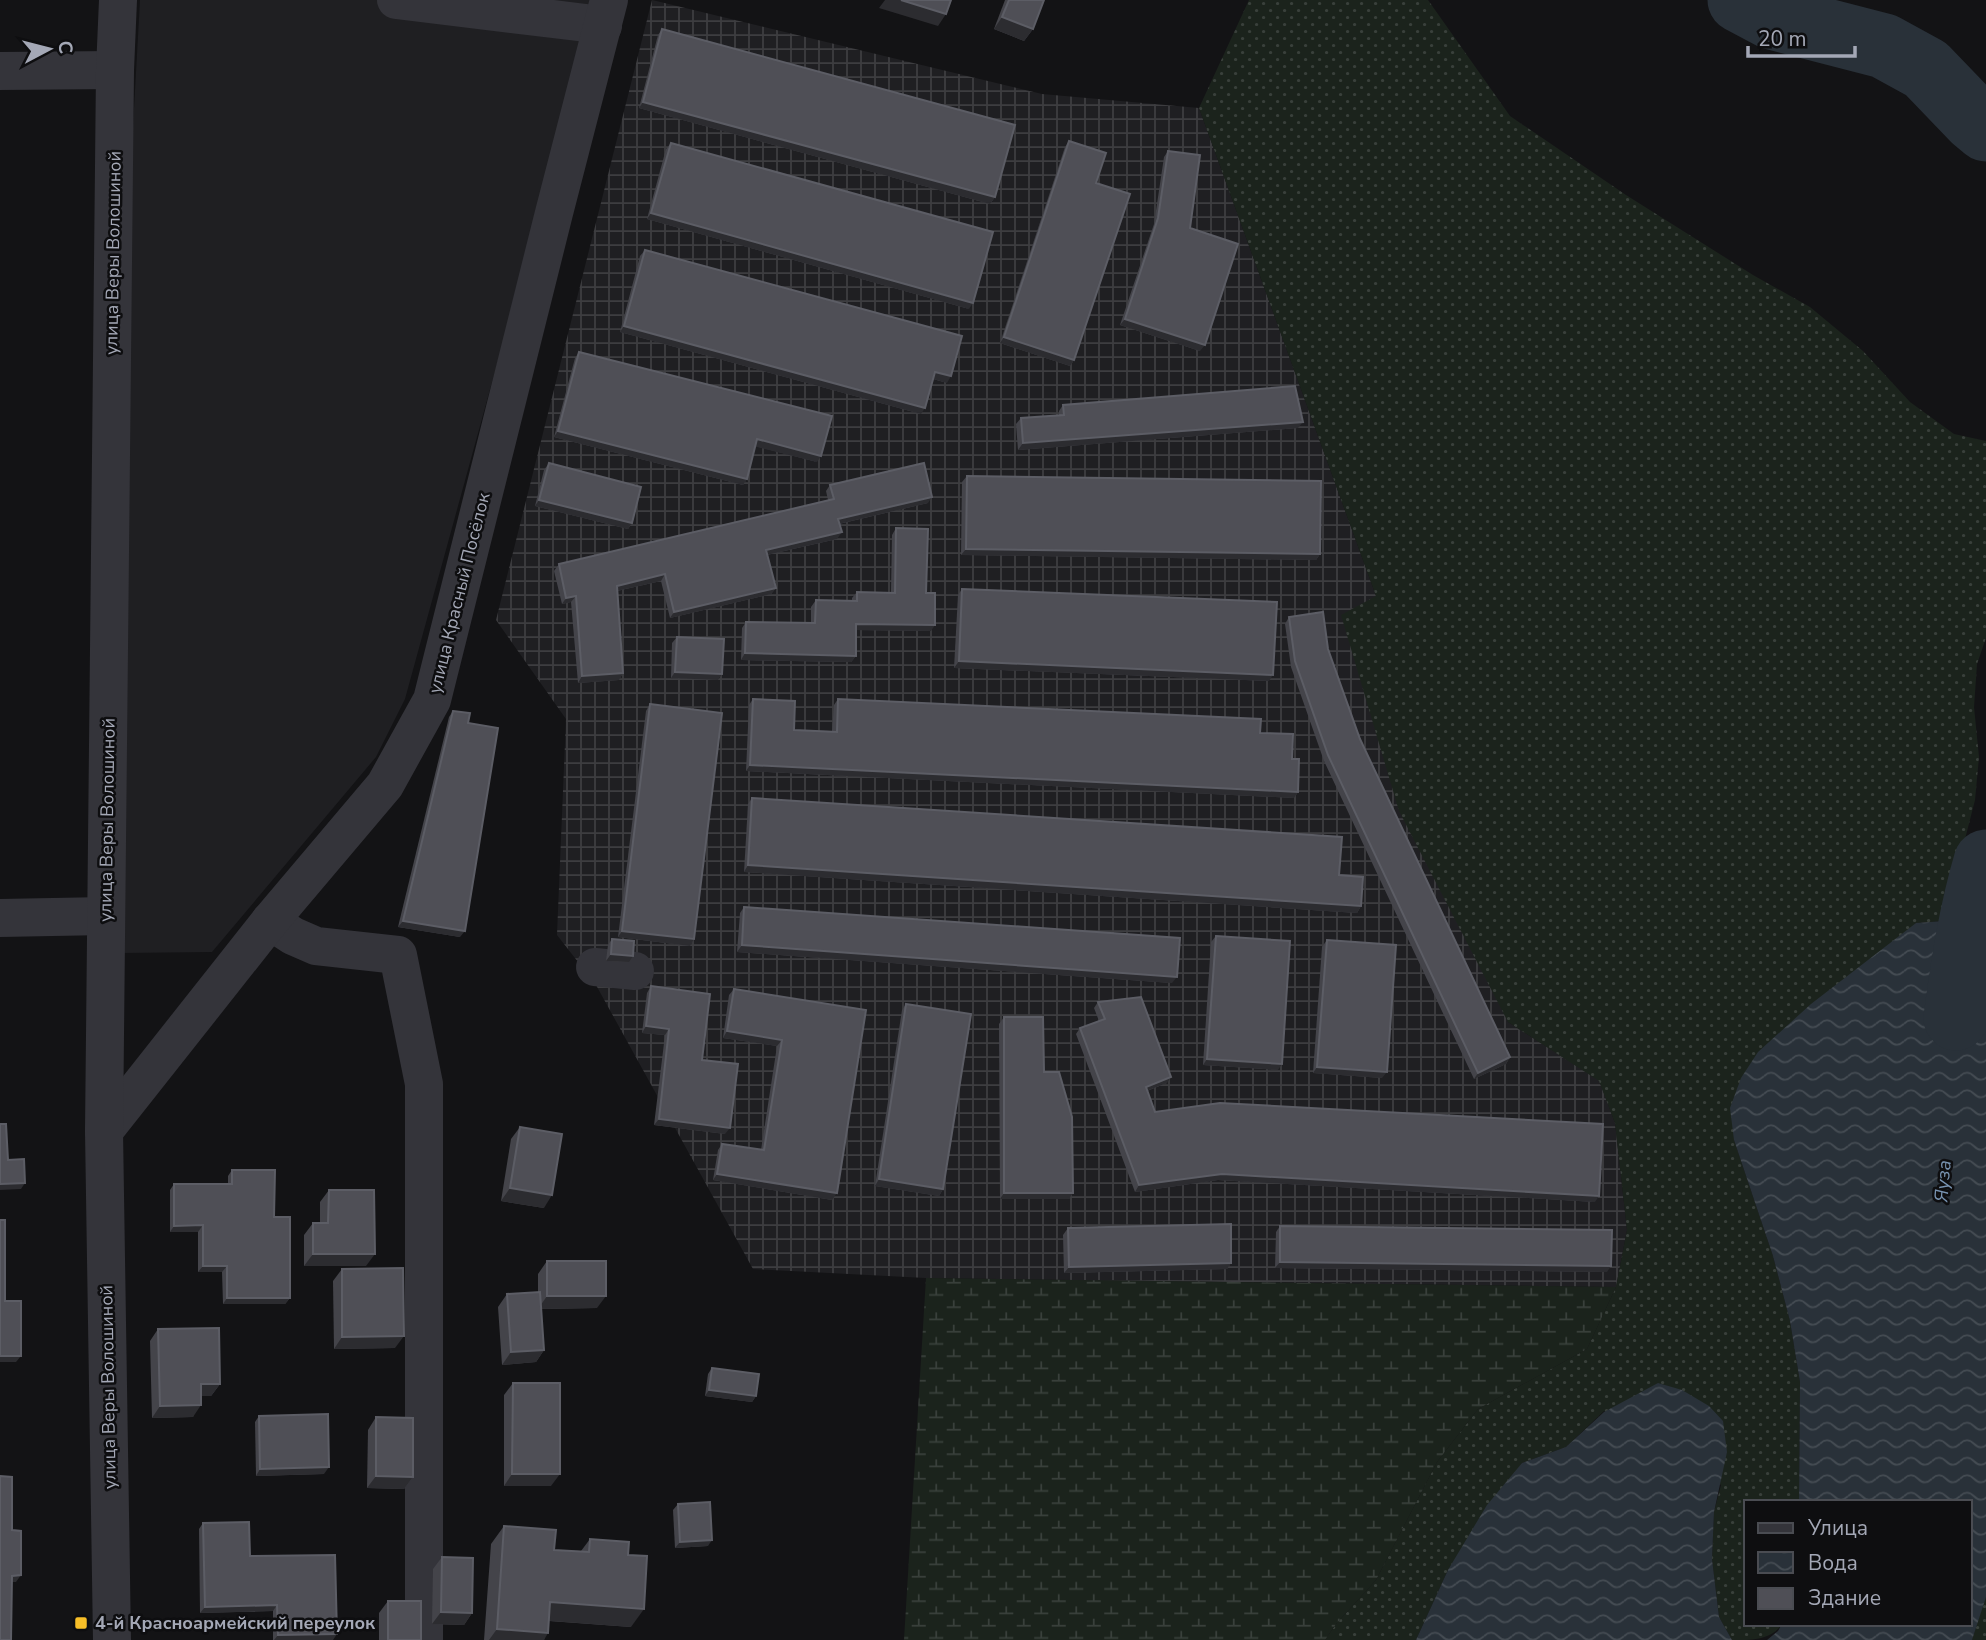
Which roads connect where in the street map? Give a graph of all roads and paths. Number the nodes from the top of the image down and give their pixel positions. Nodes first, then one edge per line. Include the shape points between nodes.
1 (118, 0) edge
2 (396, 0) edge
3 (606, 13) edge
4 (115, 70) junction
5 (0, 71) edge
6 (106, 916) junction
7 (0, 918) edge
8 (270, 921) junction
9 (595, 967) dead end
10 (635, 971) dead end
11 (104, 1131) junction
12 (112, 1640) edge
13 (424, 1640) edge

1 - 4 street, улица Веры Волошиной
2 - 3 street
3 - 8 street, улица Красный Посёлок via 432,700 385,785
4 - 5 street
4 - 6 street, улица Веры Волошиной
6 - 7 street
6 - 11 street, улица Веры Волошиной
8 - 11 street, улица Красный Посёлок
8 - 13 street via 316,946 398,955 401,969 424,1084
9 - 10 street
11 - 12 street, улица Веры Волошиной

